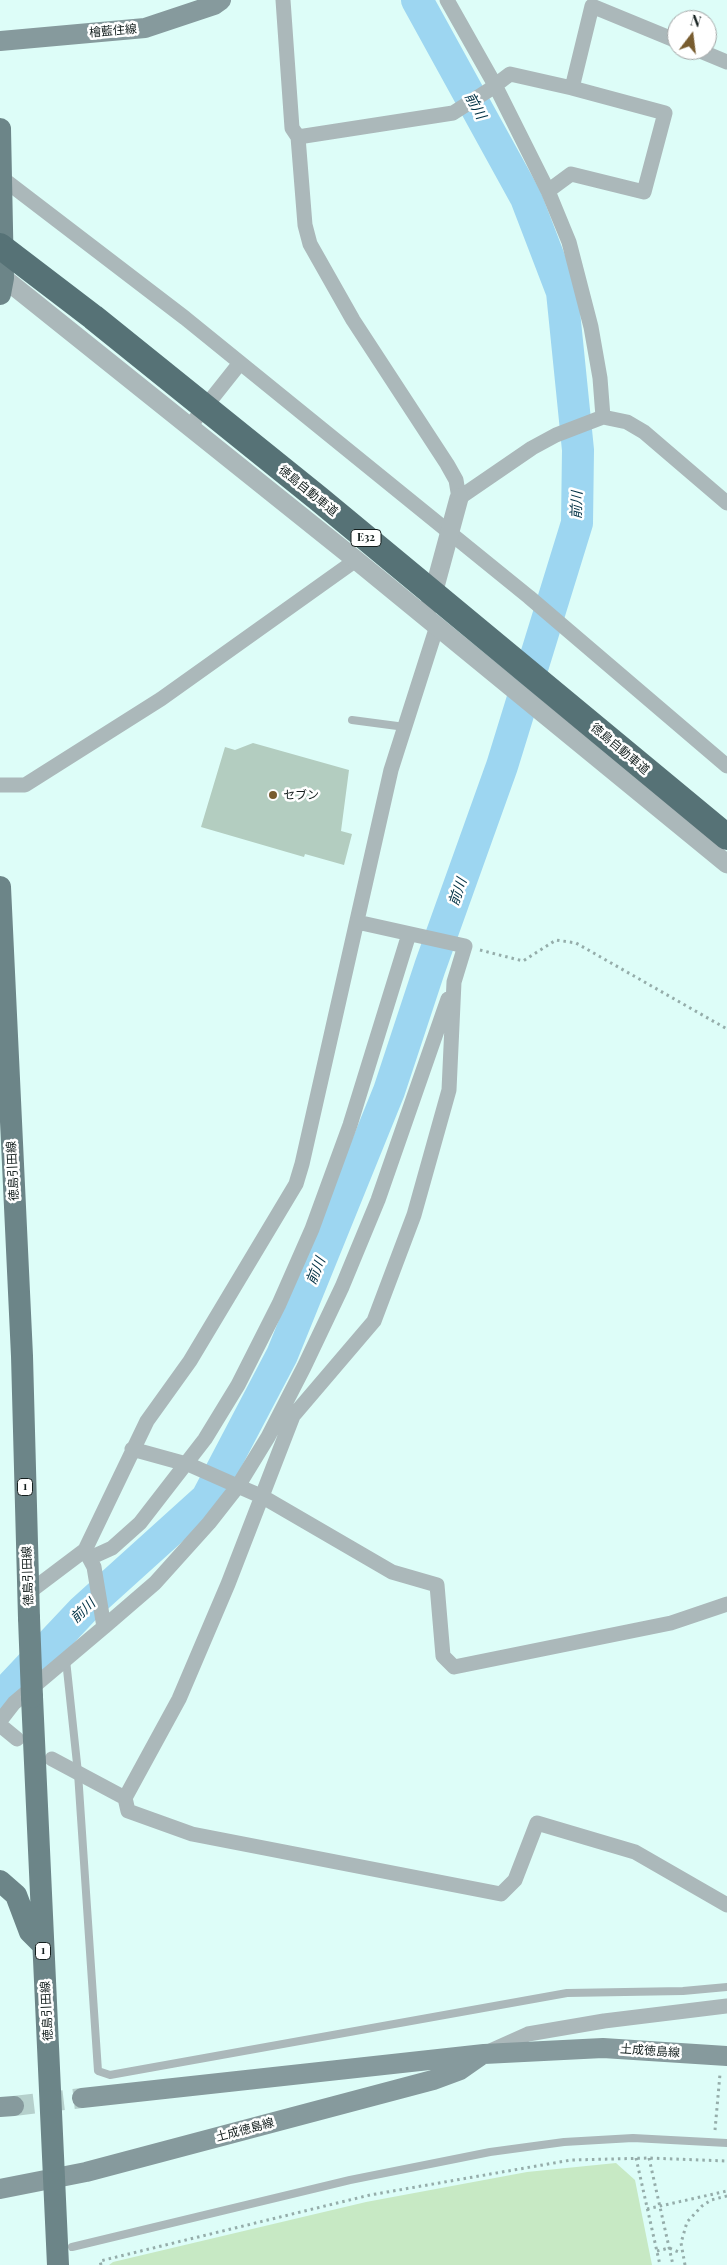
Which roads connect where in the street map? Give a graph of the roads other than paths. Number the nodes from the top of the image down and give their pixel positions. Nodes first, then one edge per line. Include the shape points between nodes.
1 (221, 0) edge
2 (283, 0) edge
3 (447, 0) edge
4 (667, 37) edge
5 (0, 41) edge
6 (492, 88) junction
7 (572, 88) junction
8 (0, 129) edge
9 (298, 137) junction
10 (2, 178) junction
11 (548, 191) junction
12 (0, 246) edge
13 (1, 282) edge
14 (240, 363) junction
15 (600, 418) junction
16 (190, 426) junction
17 (459, 498) junction
18 (727, 503) edge
19 (451, 533) junction
20 (356, 560) junction
21 (431, 622) junction
22 (352, 720) dead end
23 (405, 728) junction
24 (727, 766) edge
25 (0, 785) edge
26 (727, 837) edge
27 (727, 864) edge
28 (0, 887) edge
29 (357, 922) junction
30 (412, 934) junction
31 (454, 982) junction
32 (8, 1205) edge
33 (132, 1449) junction
34 (187, 1465) junction
35 (236, 1485) junction
36 (263, 1497) junction
37 (90, 1559) junction
38 (28, 1593) junction
39 (727, 1604) edge
40 (103, 1622) junction
41 (66, 1658) junction
42 (0, 1721) edge
43 (0, 1725) edge
44 (17, 1739) dead end
45 (52, 1759) dead end
46 (78, 1773) junction
47 (125, 1798) junction
48 (0, 1881) edge
49 (727, 1905) edge
50 (43, 1945) junction
51 (727, 1987) edge
52 (727, 2006) edge
53 (484, 2054) junction
54 (725, 2056) edge
55 (82, 2098) tunnel mouth
56 (727, 2143) edge
57 (55, 2179) junction
58 (0, 2189) edge
59 (72, 2247) dead end
60 (58, 2265) edge

1 - 5 main road, 檜藍住線 via 145,28
2 - 9 street via 292,128
3 - 6 street
4 - 7 street via 592,6
6 - 7 street via 510,74
6 - 9 street via 452,113
6 - 11 street
7 - 11 street via 665,113 644,192 571,174
8 - 10 main road
9 - 17 street via 305,225 310,244 352,320 447,464 456,480
10 - 13 main road
10 - 14 street
11 - 15 street via 569,242 592,327 600,378
12 - 26 highway, 徳島自動車道 / E32, bridge via 320,499
13 - 16 street
14 - 16 street
14 - 19 street
15 - 17 street via 532,448
15 - 18 street via 627,422 644,432
16 - 20 street
17 - 19 street
19 - 21 street
19 - 24 street
20 - 21 street
20 - 25 street via 161,699 33,780 25,785
21 - 23 street
21 - 27 street
22 - 23 lane
23 - 29 street via 378,823
28 - 32 main road, 徳島引田線 / 1
29 - 30 street
29 - 33 street via 296,1184 190,1361 146,1421
30 - 31 street via 463,945
30 - 34 street via 350,1125 312,1229 238,1386
31 - 35 street via 378,1200 342,1287 268,1437
31 - 36 street via 448,1090 414,1215 374,1321 293,1416
32 - 38 main road, 徳島引田線 / 1 via 22,1356
33 - 34 street
33 - 37 street
34 - 35 street
34 - 37 street via 140,1523 112,1548
35 - 36 street
35 - 40 street via 155,1583
36 - 39 street via 392,1572 437,1585 443,1656 454,1668 671,1623
36 - 47 street via 178,1699
37 - 38 street
37 - 40 street
38 - 50 main road, 徳島引田線 / 1, bridge
40 - 41 street
41 - 42 street via 14,1702
41 - 46 lane
43 - 44 street
45 - 46 street
46 - 47 street
46 - 51 lane via 98,2071 110,2075 567,1993
47 - 49 street via 128,1811 192,1834 501,1894 515,1880 537,1823 635,1852
48 - 50 main road via 16,1895 30,1932
50 - 57 main road, 徳島引田線 / 1
52 - 53 street via 528,2034
53 - 54 main road, 土成徳島線 via 603,2048
53 - 55 main road, 土成徳島線
53 - 57 main road, 土成徳島線 via 460,2070 433,2080
56 - 59 lane via 633,2138 564,2142 490,2152 350,2180
57 - 58 main road, 土成徳島線
57 - 60 main road, 徳島引田線 / 1

